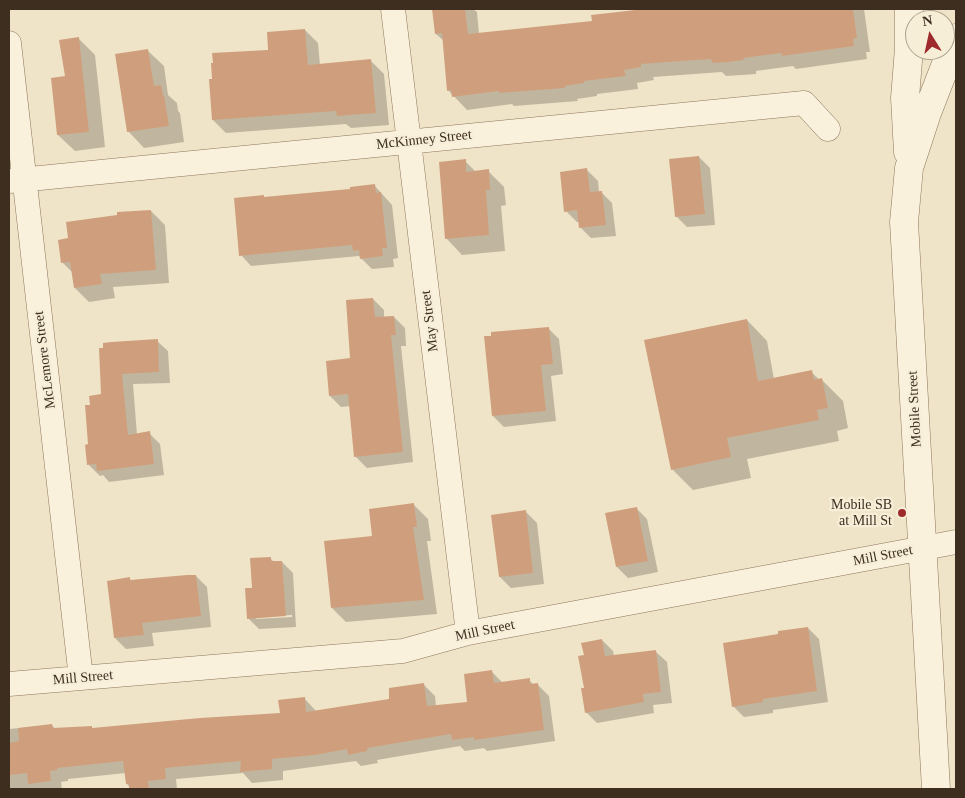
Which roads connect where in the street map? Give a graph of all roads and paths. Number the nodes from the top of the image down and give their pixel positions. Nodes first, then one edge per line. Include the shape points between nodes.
1 (393, 9) edge
2 (909, 9) edge
3 (956, 38) edge
4 (9, 43) edge
5 (828, 129) dead end
6 (409, 142) junction
7 (909, 168) junction
8 (16, 180) edge
9 (956, 542) edge
10 (923, 549) junction
11 (468, 633) junction
12 (81, 678) junction
13 (9, 684) edge
14 (936, 789) edge

1 - 6 street, May Street
2 - 7 street via 906,98
3 - 7 street, Mobile Street
4 - 8 street, McLemore Street
5 - 6 street, McKinney Street via 804,103
6 - 8 street, McKinney Street
6 - 11 street, May Street
7 - 10 street, Mobile Street via 904,222
8 - 12 street, McLemore Street
9 - 10 street, Mill Street
10 - 11 street, Mill Street
10 - 14 street, Mobile Street
11 - 12 street, Mill Street via 403,651
12 - 13 street, Mill Street

